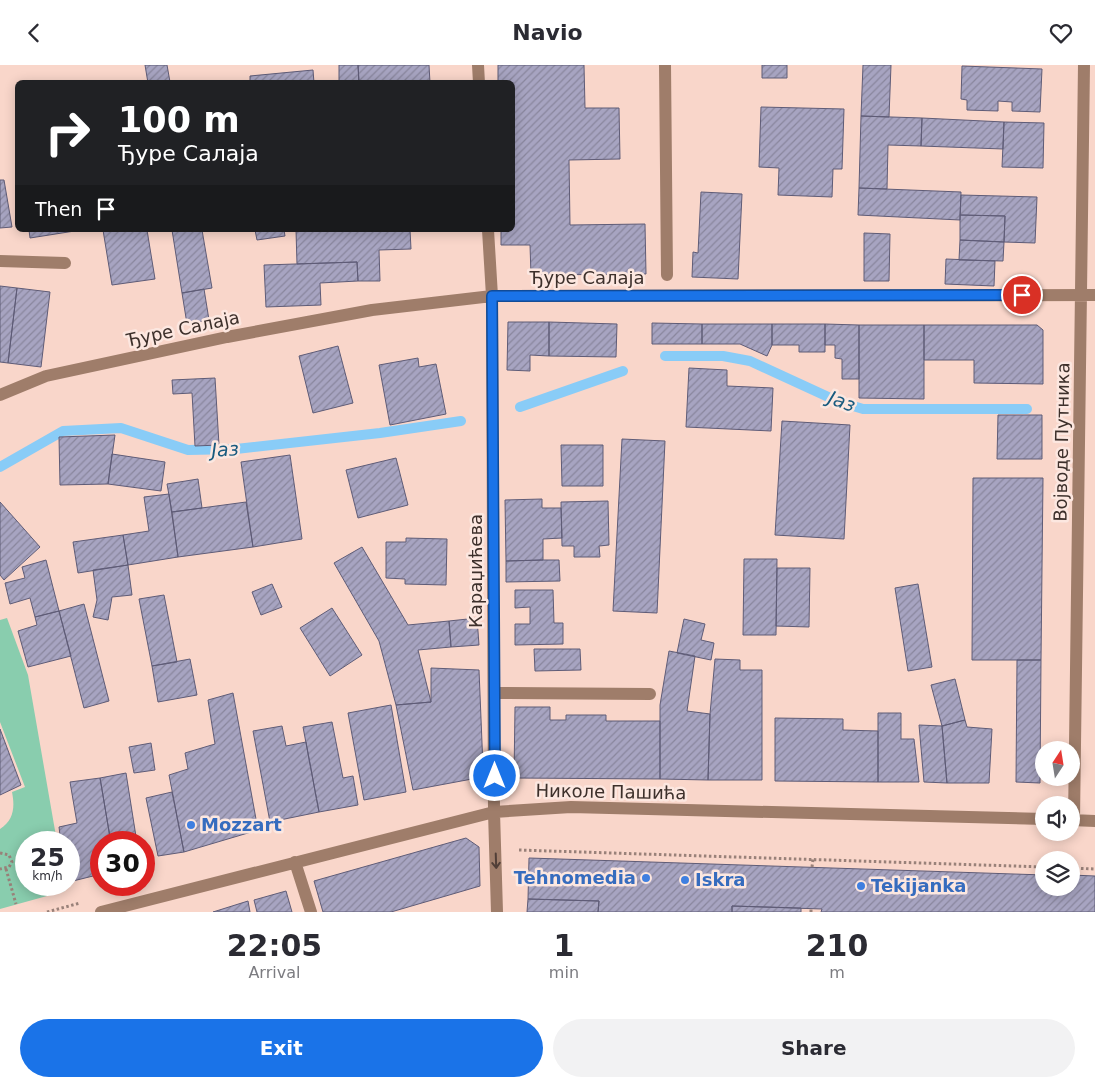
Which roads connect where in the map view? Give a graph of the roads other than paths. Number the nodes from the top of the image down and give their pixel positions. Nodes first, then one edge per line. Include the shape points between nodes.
1 (478, 65) edge
2 (665, 65) edge
3 (1084, 65) edge
4 (479, 80) edge
5 (488, 232) edge
6 (0, 261) edge
7 (65, 263) dead end
8 (667, 275) dead end
9 (1081, 294) junction
10 (1095, 295) edge
11 (492, 296) junction
12 (0, 395) edge
13 (494, 693) junction
14 (650, 694) dead end
15 (1073, 796) edge
16 (494, 812) junction
17 (1035, 819) edge
18 (1080, 820) edge
19 (1095, 821) edge
20 (295, 862) junction
21 (101, 912) edge
22 (311, 912) edge
23 (497, 912) edge

1 - 4 street
2 - 8 street
3 - 9 street, Војводе Путника
5 - 11 street, Караџићева
6 - 7 street
9 - 10 street, Ђуре Салаја
9 - 11 street, Ђуре Салаја
9 - 15 street, Војводе Путника
11 - 12 street, Ђуре Салаја via 372,310 226,337 46,376
11 - 13 street, Караџићева
13 - 14 street
13 - 16 street, Караџићева
16 - 17 street, Николе Пашића via 571,807
16 - 20 street, Николе Пашића
16 -> 23 street, Караџићева
18 - 19 street
20 - 21 street, Николе Пашића
20 - 22 street

